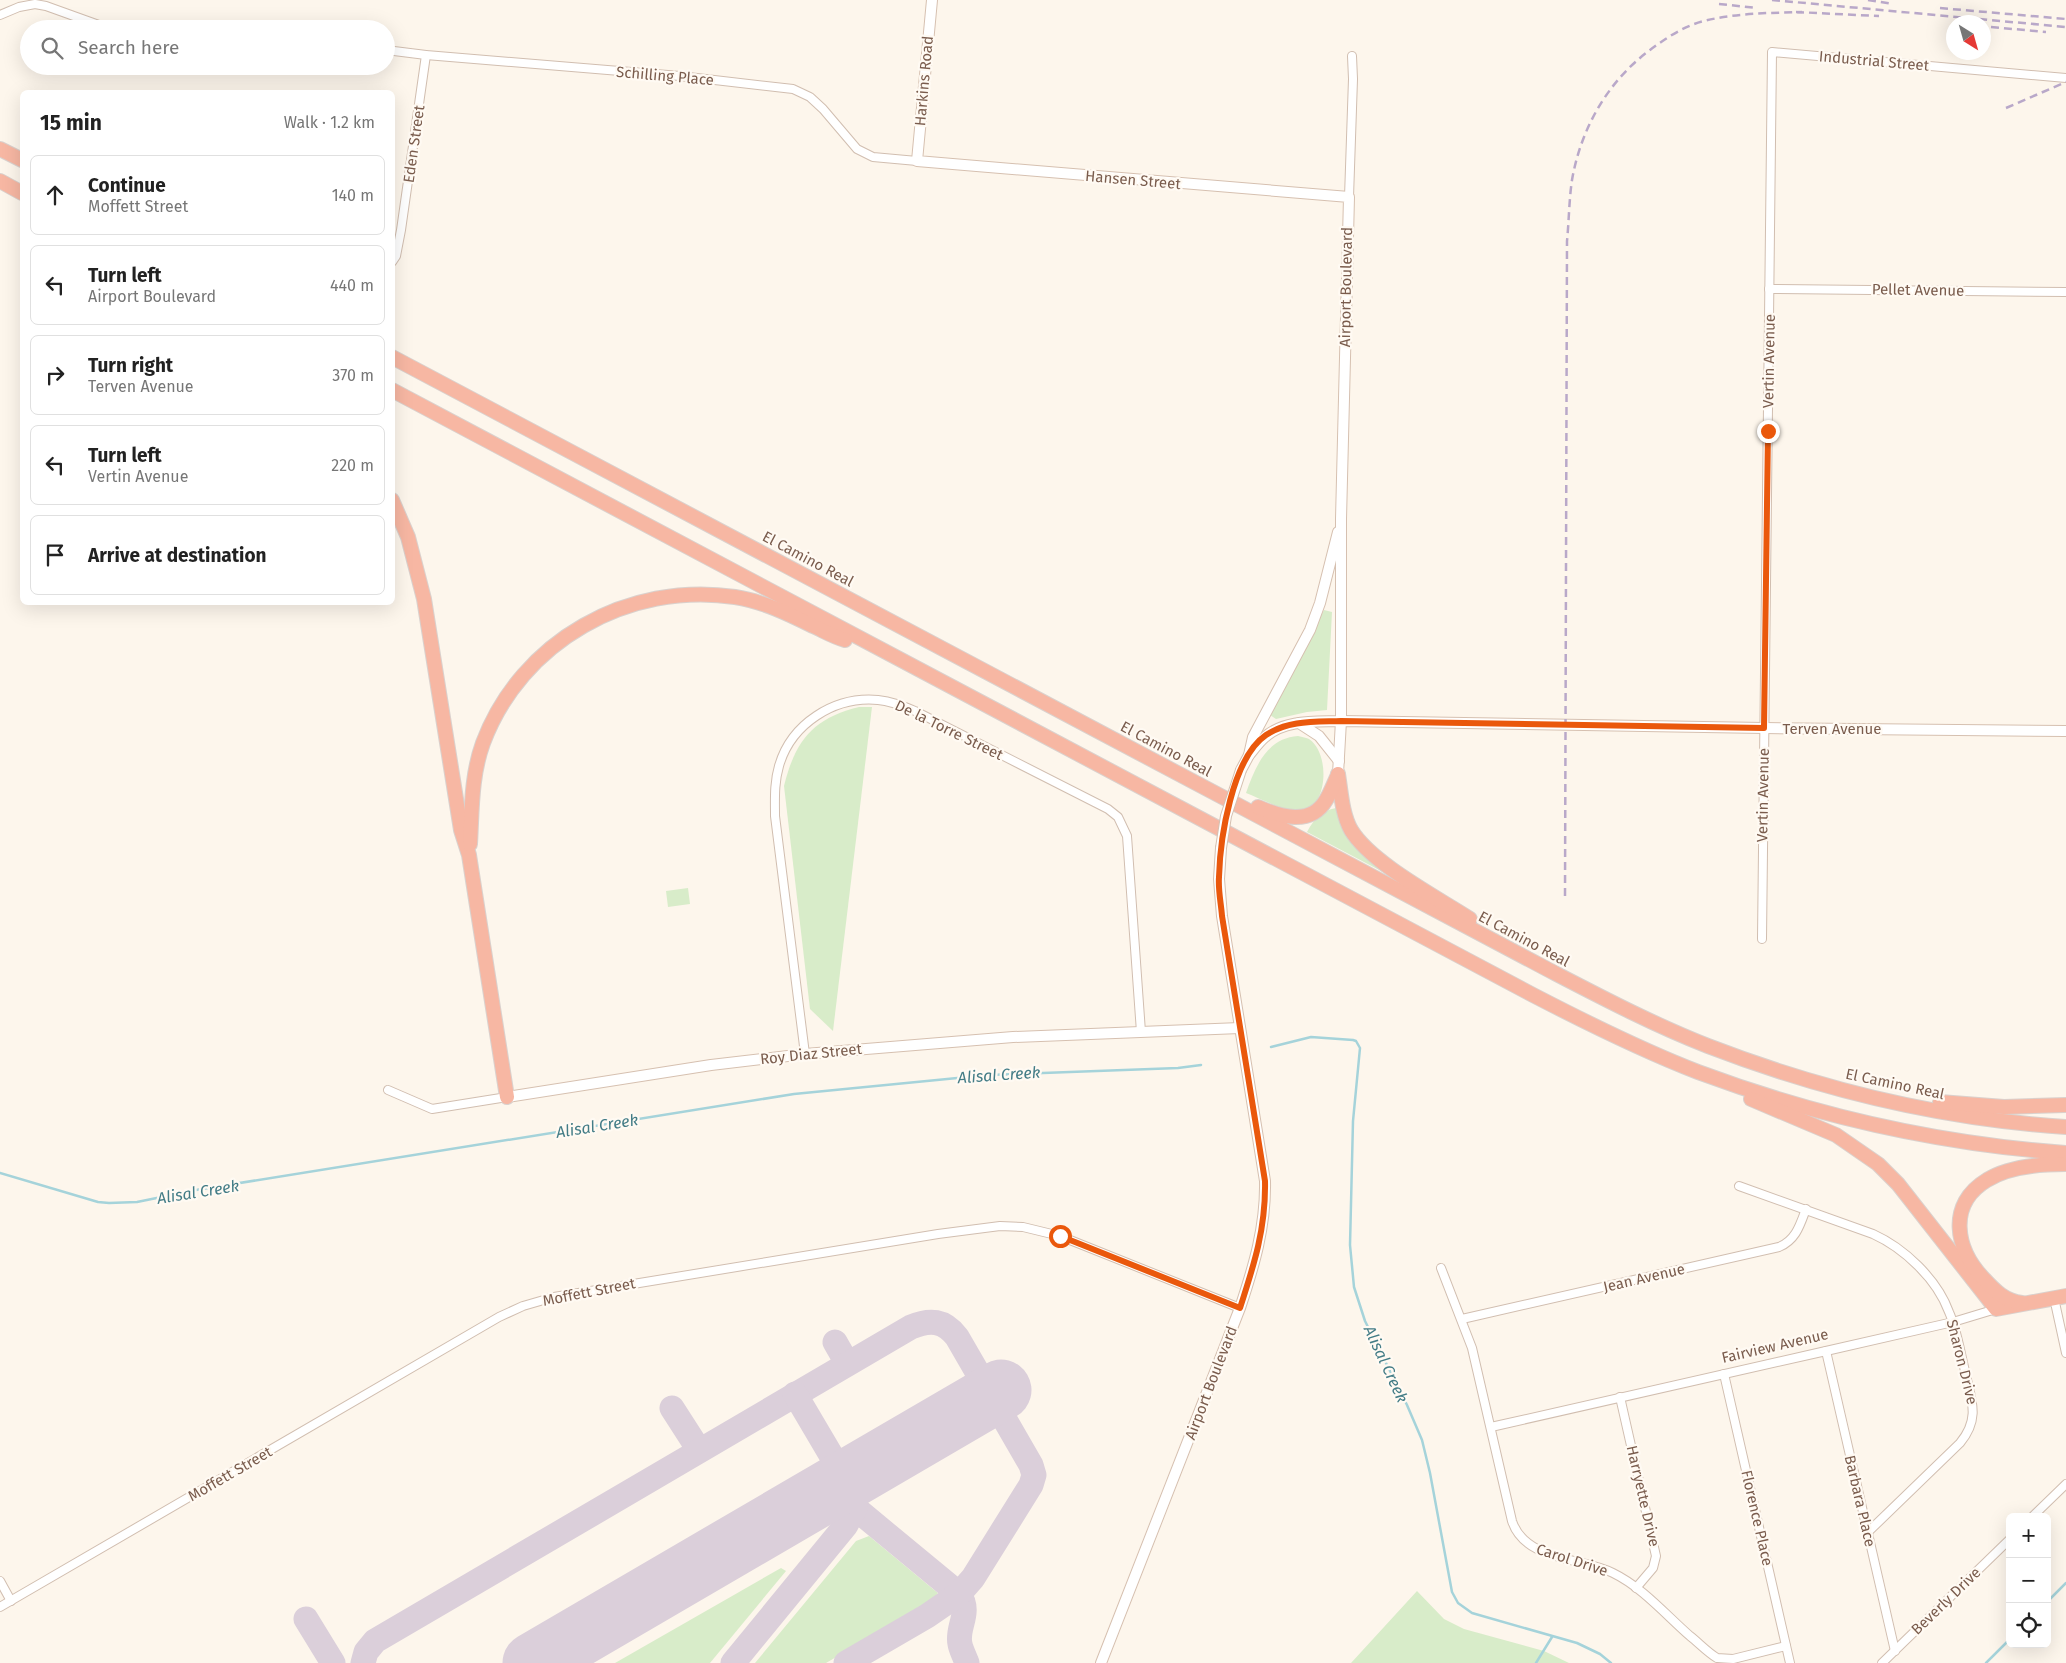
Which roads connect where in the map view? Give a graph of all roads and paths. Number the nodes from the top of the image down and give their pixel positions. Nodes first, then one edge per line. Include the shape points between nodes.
1 (932, 0) edge
2 (0, 15) edge
3 (85, 20) edge
4 (395, 51) edge
5 (1772, 52) joint
6 (426, 56) junction
7 (1352, 56) dead end
8 (2066, 78) edge
9 (0, 148) edge
10 (20, 159) edge
11 (917, 161) junction
12 (0, 181) edge
13 (20, 192) edge
14 (1348, 197) junction
15 (395, 258) edge
16 (1770, 289) junction
17 (2066, 292) edge
18 (395, 359) edge
19 (395, 392) edge
20 (395, 507) edge
21 (1341, 519) junction
22 (875, 647) junction
23 (1341, 721) junction
24 (1298, 723) junction
25 (1764, 728) junction
26 (2066, 731) edge
27 (1249, 755) junction
28 (1164, 766) junction
29 (1339, 768) junction
30 (469, 855) junction
31 (1762, 939) dead end
32 (1547, 969) junction
33 (1240, 1028) junction
34 (1141, 1032) junction
35 (805, 1054) junction
36 (1697, 1071) junction
37 (1818, 1083) junction
38 (388, 1090) dead end
39 (507, 1097) junction
40 (2066, 1104) edge
41 (2066, 1127) edge
42 (2066, 1153) edge
43 (2066, 1164) edge
44 (1740, 1186) dead end
45 (1806, 1209) junction
46 (1441, 1268) dead end
47 (2060, 1297) edge
48 (2028, 1304) junction
49 (1240, 1308) junction
50 (1996, 1310) junction
51 (1462, 1320) junction
52 (1953, 1322) junction
53 (1826, 1351) junction
54 (2066, 1352) edge
55 (1724, 1374) junction
56 (1620, 1397) junction
57 (1491, 1427) junction
58 (2066, 1484) edge
59 (2036, 1513) edge
60 (1866, 1533) junction
61 (2006, 1543) edge
62 (0, 1582) edge
63 (1636, 1588) junction
64 (12, 1601) junction
65 (0, 1607) edge
66 (1786, 1646) junction
67 (1895, 1651) junction
68 (1101, 1663) edge
69 (1790, 1663) edge
70 (1882, 1663) edge

1 - 11 main road, Harkins Road
2 - 3 street via 35,4
4 - 6 street, Schilling Place
5 - 8 street, Industrial Street
5 - 16 street, Vertin Avenue
6 - 11 street, Schilling Place via 680,76 793,89 810,97 823,109 857,149 872,157
6 - 15 street, Eden Street
7 - 14 street, Airport Boulevard
9 - 10 highway
11 - 14 main road, Hansen Street
12 - 13 highway
14 - 21 main road, Airport Boulevard
16 - 17 street, Pellet Avenue
16 - 25 street, Vertin Avenue
18 - 28 highway, El Camino Real
19 - 22 highway
20 - 30 highway via 417,568 461,830
21 - 23 main road, Airport Boulevard
21 - 27 main road, Airport Boulevard via 1310,630 1253,737
22 - 30 highway via 842,639 764,605 719,595 657,598 595,618 560,640 542,656 510,692 498,712 476,766 470,808
22 - 36 highway via 1533,995 1641,1048
23 - 24 main road, Terven Avenue
23 - 25 main road, Terven Avenue
23 - 29 main road, Airport Boulevard
24 - 27 main road, Terven Avenue via 1265,736
24 - 29 main road via 1319,736
25 - 26 main road, Terven Avenue
25 - 31 street, Vertin Avenue
27 - 33 main road, Airport Boulevard, bridge via 1240,770 1226,816 1219,879
28 - 29 highway via 1273,813 1296,817 1318,810 1326,801
28 - 32 highway, El Camino Real
29 - 32 highway via 1346,818 1370,852
30 - 39 highway
32 - 37 highway, El Camino Real via 1707,1046
33 - 34 main road, Roy Diaz Street
33 - 49 main road, Airport Boulevard via 1262,1157 1265,1206 1257,1256
34 - 35 main road, Roy Diaz Street via 1013,1037
34 - 35 street, De la Torre Street via 1127,836 1118,817 915,711 891,702 867,699 829,708 807,722 784,754 774,788
35 - 39 main road, Roy Diaz Street via 711,1065
36 - 42 highway via 1794,1104 1866,1123 1984,1145
36 - 50 highway via 1836,1136 1871,1158 1898,1184
37 - 40 highway via 1978,1106
37 - 41 highway, El Camino Real via 1930,1109
38 - 39 street, Roy Diaz Street via 432,1108
43 - 48 highway via 2037,1165 1993,1177 1974,1190 1963,1209 1960,1232 1968,1260 2002,1295
44 - 45 street, Sharon Drive
45 - 51 street, Jean Avenue via 1795,1236 1779,1247
45 - 52 street, Sharon Drive via 1898,1247 1940,1294
46 - 51 street, Carol Drive
47 - 48 highway, Fairview Avenue
47 - 54 street
48 - 50 highway, Fairview Avenue
49 - 64 street, Moffett Street via 1060,1236 1007,1226 938,1234 538,1301 499,1317
49 - 68 main road, Airport Boulevard
50 - 52 street, Fairview Avenue
51 - 57 street, Carol Drive
52 - 53 street, Fairview Avenue
52 - 60 street, Sharon Drive via 1974,1411 1971,1427 1960,1443
53 - 55 street, Fairview Avenue
53 - 60 street, Barbara Place
55 - 56 street, Fairview Avenue
55 - 66 street, Florence Place
56 - 57 street, Fairview Avenue
56 - 63 street, Harryette Drive via 1656,1553 1653,1568
57 - 63 street, Carol Drive via 1512,1521 1522,1540 1538,1550 1605,1570
58 - 59 street
60 - 67 street, Barbara Place
61 - 67 street, Beverly Drive
62 - 64 street
63 - 66 street, Carol Drive via 1717,1658 1733,1659
64 - 65 street, Moffett Street
66 - 69 street, Florence Place
67 - 70 street, Beverly Drive

